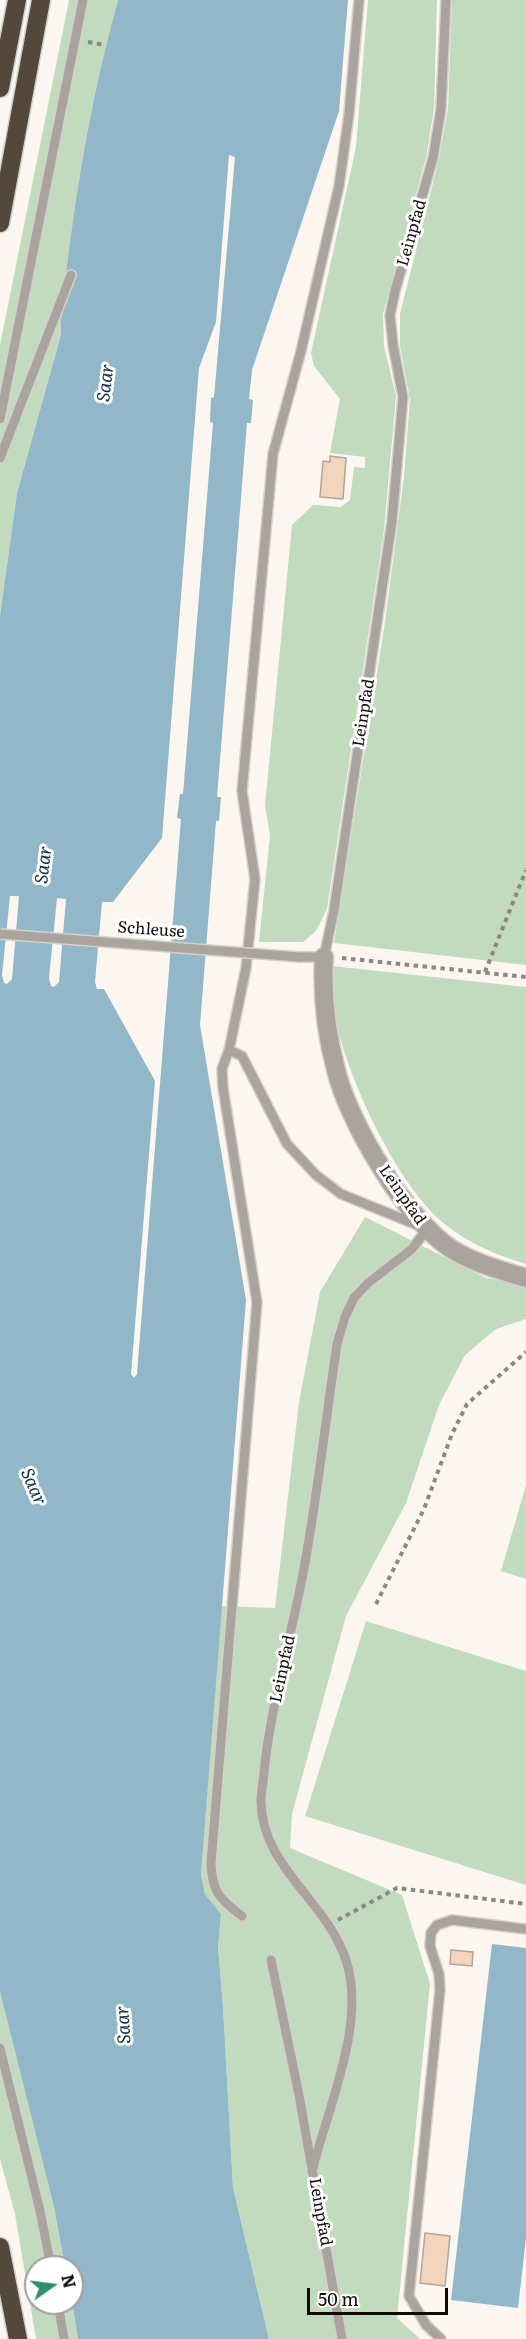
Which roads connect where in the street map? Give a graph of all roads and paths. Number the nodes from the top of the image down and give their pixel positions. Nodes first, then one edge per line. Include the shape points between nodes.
1 (17, 0) edge
2 (42, 0) edge
3 (83, 0) edge
4 (359, 0) edge
5 (446, 0) edge
6 (0, 88) edge
7 (0, 223) edge
8 (71, 275) dead end
9 (0, 419) edge
10 (0, 458) edge
11 (526, 870) edge
12 (0, 934) edge
13 (324, 957) junction
14 (485, 972) junction
15 (526, 977) edge
16 (229, 1050) junction
17 (427, 1229) junction
18 (526, 1278) edge
19 (526, 1352) edge
20 (376, 1604) dead end
21 (526, 1904) edge
22 (242, 1916) dead end
23 (330, 1924) junction
24 (526, 1929) edge
25 (271, 1960) dead end
26 (0, 2048) edge
27 (312, 2172) junction
28 (0, 2247) edge
29 (49, 2255) edge
30 (60, 2315) edge
31 (18, 2339) edge
32 (64, 2339) edge
33 (342, 2339) edge
34 (444, 2339) edge

1 - 6 highway
2 - 7 highway
3 - 9 lane
4 - 16 lane via 339,186 273,454 242,791 255,879 246,968
5 - 13 lane, Leinpfad via 441,109 433,158 390,315 403,397 392,521
8 - 10 lane
11 - 14 path
12 - 13 lane, Schleuse, bridge
13 - 14 path
13 - 17 street, Leinpfad via 322,993 336,1071 357,1123 401,1198
14 - 15 path
16 - 17 lane via 242,1056 287,1144 316,1175 341,1194
16 - 22 lane via 222,1069 223,1088 257,1302 211,1882 222,1901
17 - 18 street via 450,1248 486,1266
17 - 23 lane, Leinpfad via 412,1249 354,1298 345,1317 337,1344 305,1564 269,1734 261,1799 263,1826 285,1868
19 - 20 path via 467,1404 424,1509
21 - 23 path via 397,1888
23 - 27 lane, Leinpfad via 347,1961 352,2026
24 - 34 lane via 452,1920 437,1925 432,1933 430,1946 441,1990 410,2296 426,2325
25 - 27 lane
26 - 29 lane
27 - 33 lane, Leinpfad
28 - 31 highway
30 - 32 lane

